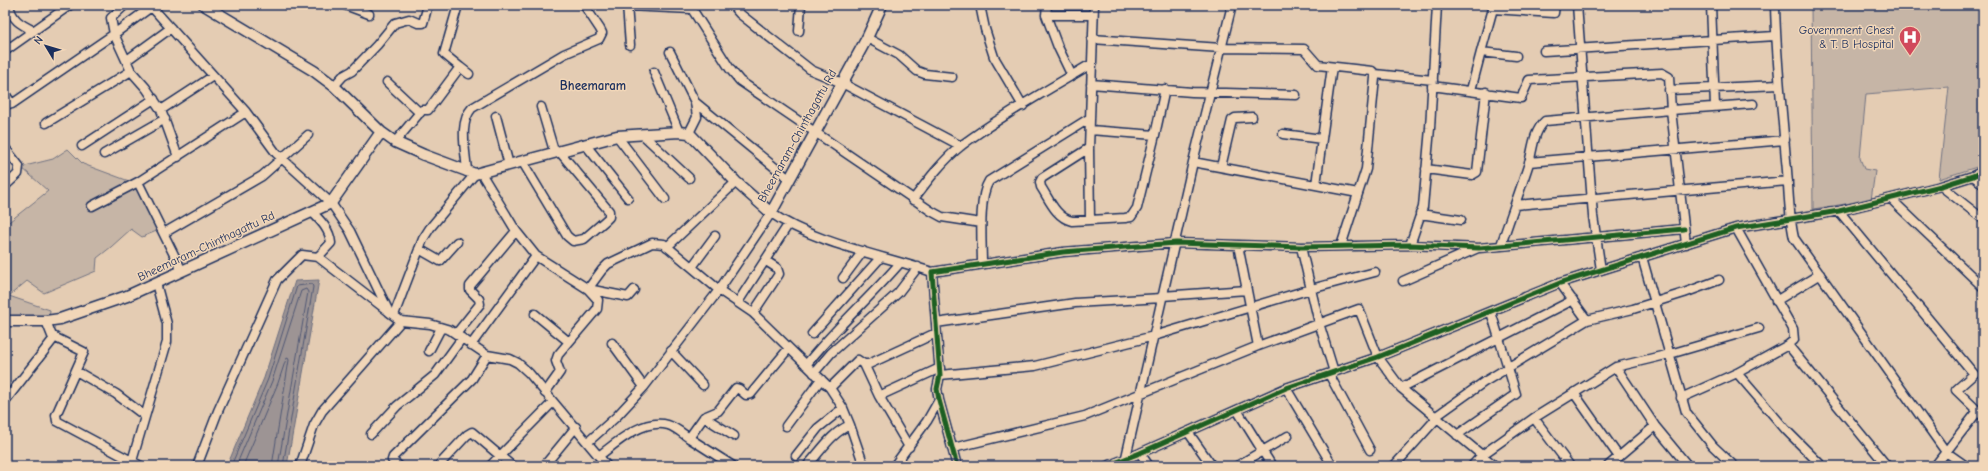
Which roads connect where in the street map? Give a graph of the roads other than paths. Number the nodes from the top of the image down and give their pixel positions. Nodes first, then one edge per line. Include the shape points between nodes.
1 (9, 5) edge
2 (70, 5) edge
3 (125, 5) edge
4 (205, 5) edge
5 (345, 5) edge
6 (428, 5) edge
7 (458, 5) edge
8 (584, 5) edge
9 (627, 5) edge
10 (732, 5) edge
11 (801, 5) edge
12 (882, 5) edge
13 (980, 5) edge
14 (1047, 5) edge
15 (1094, 5) edge
16 (1232, 5) edge
17 (1437, 5) edge
18 (1555, 5) edge
19 (1577, 5) edge
20 (1711, 5) edge
21 (1775, 5) edge
22 (150, 6) edge
23 (1494, 7) edge
24 (369, 14) dead end
25 (1046, 15) junction
26 (1094, 15) junction
27 (171, 28) junction
28 (34, 31) junction
29 (799, 31) dead end
30 (114, 34) junction
31 (1775, 36) junction
32 (867, 38) junction
33 (1092, 39) junction
34 (1713, 40) junction
35 (630, 45) dead end
36 (1221, 48) junction
37 (1579, 49) junction
38 (5, 51) edge
39 (1544, 51) dead end
40 (670, 52) dead end
41 (1481, 52) junction
42 (1516, 56) dead end
43 (127, 60) junction
44 (1091, 64) junction
45 (460, 67) junction
46 (1332, 68) junction
47 (131, 70) junction
48 (654, 72) dead end
49 (469, 74) dead end
50 (1375, 74) junction
51 (213, 76) junction
52 (1072, 76) junction
53 (952, 77) dead end
54 (1582, 78) junction
55 (387, 82) dead end
56 (842, 83) junction
57 (1433, 83) junction
58 (1091, 84) junction
59 (334, 86) junction
60 (1779, 86) junction
61 (1714, 87) junction
62 (1165, 89) junction
63 (1471, 90) junction
64 (1669, 90) junction
65 (1212, 92) junction
66 (1486, 92) junction
67 (5, 94) edge
68 (1296, 95) dead end
69 (154, 99) junction
70 (694, 102) junction
71 (12, 104) junction
72 (1753, 104) dead end
73 (1023, 106) junction
74 (1715, 106) junction
75 (542, 107) dead end
76 (5, 108) edge
77 (162, 110) junction
78 (1671, 110) junction
79 (246, 112) junction
80 (420, 112) junction
81 (496, 116) dead end
82 (1090, 118) junction
83 (1252, 118) dead end
84 (1585, 118) junction
85 (165, 119) junction
86 (46, 123) dead end
87 (1090, 130) junction
88 (815, 131) junction
89 (381, 132) junction
90 (684, 132) junction
91 (642, 134) junction
92 (1283, 134) dead end
93 (308, 135) dead end
94 (1155, 135) junction
95 (617, 136) junction
96 (1322, 139) junction
97 (1785, 140) junction
98 (395, 142) junction
99 (585, 144) junction
100 (82, 146) dead end
101 (961, 146) junction
102 (5, 148) edge
103 (1089, 148) junction
104 (1675, 149) junction
105 (556, 151) junction
106 (104, 154) dead end
107 (178, 156) junction
108 (1588, 157) junction
109 (282, 158) junction
110 (522, 160) junction
111 (1193, 162) junction
112 (1529, 162) junction
113 (509, 164) junction
114 (1221, 167) junction
115 (1426, 169) junction
116 (1983, 171) edge
117 (475, 173) junction
118 (1973, 176) junction
119 (689, 178) dead end
120 (789, 179) junction
121 (1788, 181) junction
122 (138, 182) junction
123 (736, 182) junction
124 (1983, 184) edge
125 (1316, 185) junction
126 (5, 186) edge
127 (1941, 186) junction
128 (1679, 190) junction
129 (1358, 193) junction
130 (628, 198) dead end
131 (1592, 198) junction
132 (665, 199) dead end
133 (1891, 199) junction
134 (913, 200) junction
135 (331, 203) junction
136 (1515, 205) junction
137 (92, 206) dead end
138 (1839, 211) junction
139 (312, 212) junction
140 (771, 213) junction
141 (1420, 214) junction
142 (1789, 218) junction
143 (1983, 219) edge
144 (1090, 220) junction
145 (1461, 220) dead end
146 (981, 223) junction
147 (788, 225) junction
148 (1736, 228) junction
149 (1684, 229) junction
150 (516, 231) junction
151 (164, 233) junction
152 (715, 236) dead end
153 (1595, 238) junction
154 (458, 242) dead end
155 (1176, 243) junction
156 (1686, 244) junction
157 (1238, 245) junction
158 (1410, 245) junction
159 (1501, 245) junction
160 (1341, 246) junction
161 (667, 247) junction
162 (1301, 247) junction
163 (1479, 248) junction
164 (419, 249) junction
165 (863, 250) junction
166 (536, 256) junction
167 (318, 257) junction
168 (881, 257) junction
169 (1642, 257) junction
170 (766, 261) junction
171 (900, 263) junction
172 (982, 264) junction
173 (692, 267) junction
174 (918, 267) junction
175 (1601, 270) junction
176 (182, 271) junction
177 (932, 272) junction
178 (1375, 272) dead end
179 (1820, 274) junction
180 (843, 278) dead end
181 (1719, 280) dead end
182 (1403, 281) dead end
183 (156, 283) junction
184 (1560, 283) junction
185 (1983, 287) edge
186 (1311, 289) junction
187 (588, 290) junction
188 (634, 290) dead end
189 (719, 290) junction
190 (1247, 290) junction
191 (1162, 297) junction
192 (1573, 300) junction
193 (1656, 301) junction
194 (1776, 301) junction
195 (738, 302) junction
196 (1251, 308) junction
197 (1491, 312) junction
198 (753, 313) junction
199 (392, 314) junction
200 (535, 314) dead end
201 (1587, 320) junction
202 (5, 321) edge
203 (46, 321) junction
204 (401, 321) junction
205 (936, 323) junction
206 (1319, 323) junction
207 (441, 328) junction
208 (1759, 328) dead end
209 (936, 333) junction
210 (812, 334) dead end
211 (459, 336) junction
212 (1154, 336) junction
213 (54, 337) junction
214 (1498, 337) junction
215 (569, 342) junction
216 (612, 343) dead end
217 (472, 345) junction
218 (1788, 345) junction
219 (1258, 346) junction
220 (789, 348) junction
221 (429, 351) dead end
222 (670, 351) junction
223 (1670, 354) junction
224 (487, 355) junction
225 (1378, 357) junction
226 (864, 364) junction
227 (806, 365) junction
228 (1616, 367) junction
229 (1508, 368) junction
230 (76, 371) junction
231 (940, 372) junction
232 (814, 373) junction
233 (1332, 373) junction
234 (1737, 373) junction
235 (821, 380) junction
236 (703, 385) dead end
237 (644, 387) junction
238 (830, 388) junction
239 (1286, 388) junction
240 (1401, 388) junction
241 (544, 393) junction
242 (1140, 393) junction
243 (1574, 393) junction
244 (879, 396) junction
245 (1681, 398) junction
246 (939, 400) junction
247 (5, 402) edge
248 (553, 402) junction
249 (843, 408) junction
250 (1237, 410) junction
251 (1980, 414) edge
252 (145, 416) junction
253 (704, 417) junction
254 (1436, 417) junction
255 (1534, 418) junction
256 (850, 425) junction
257 (786, 426) dead end
258 (1655, 426) junction
259 (576, 427) junction
260 (1188, 432) junction
261 (371, 434) dead end
262 (1458, 435) junction
263 (734, 436) dead end
264 (1288, 436) dead end
265 (689, 438) junction
266 (588, 442) junction
267 (909, 447) junction
268 (953, 448) junction
269 (1370, 450) dead end
270 (1263, 451) junction
271 (1946, 452) junction
272 (1140, 454) junction
273 (500, 455) junction
274 (1482, 455) junction
275 (599, 456) junction
276 (796, 456) dead end
277 (1619, 457) junction
278 (132, 461) junction
279 (1125, 463) edge
280 (1685, 465) edge
281 (1885, 465) edge
282 (141, 466) edge
283 (197, 466) edge
284 (300, 466) edge
285 (399, 466) edge
286 (438, 466) edge
287 (490, 466) edge
288 (512, 466) edge
289 (544, 466) edge
290 (607, 466) edge
291 (733, 466) edge
292 (807, 466) edge
293 (864, 466) edge
294 (894, 466) edge
295 (957, 466) edge
296 (1107, 466) edge
297 (1149, 466) edge
298 (1212, 466) edge
299 (1237, 466) edge
300 (1272, 466) edge
301 (1330, 466) edge
302 (1394, 466) edge
303 (1472, 466) edge
304 (1495, 466) edge
305 (1570, 466) edge
306 (1608, 466) edge
307 (1734, 466) edge
308 (1822, 466) edge
309 (1935, 466) edge
310 (1966, 466) edge

1 - 28 street via 11,15 17,23
2 - 28 street
3 - 30 street via 111,18
4 - 59 street via 314,71
5 - 24 street
6 - 59 street via 423,23 409,19 395,23 378,45
7 - 45 street via 444,54
8 - 117 street via 602,33 598,39 564,54 467,113 464,124
9 - 35 street
9 - 88 street via 692,9 740,81
10 - 56 street via 811,70
11 - 29 street
12 - 32 street, Bheemaram-Chinthagattu Rd
13 - 73 street via 994,57
14 - 25 street
15 - 26 street
16 - 36 street
17 - 57 street
18 - 23 street via 1554,13
19 - 37 street
20 - 34 street
21 - 31 street
22 - 27 street
22 - 30 street
23 - 41 street
25 - 26 street
25 - 52 street
26 - 33 street
27 - 43 street
27 - 51 street
28 - 38 street
30 - 43 street
30 - 71 street
31 - 34 street
31 - 60 street
32 - 53 street via 899,55 917,71
32 - 56 street, Bheemaram-Chinthagattu Rd
33 - 36 street
33 - 44 street
34 - 37 street
34 - 61 street
36 - 46 street via 1304,49 1318,65
36 - 65 street
37 - 39 street
37 - 54 street
40 - 70 street
41 - 42 street
41 - 63 street
43 - 47 street
44 - 52 street
44 - 58 street
45 - 49 street
45 - 80 street via 428,110
46 - 50 street via 1366,70
46 - 96 street
47 - 69 street
47 - 86 street
48 - 90 street
50 - 57 street
50 - 129 street via 1366,169
51 - 77 street
51 - 79 street
52 - 73 street
54 - 64 street via 1662,73 1669,77
54 - 66 street via 1529,80 1521,98
54 - 84 street
55 - 80 street
56 - 88 street, Bheemaram-Chinthagattu Rd
56 - 101 street
57 - 63 street
57 - 115 street
58 - 62 street
58 - 82 street
59 - 89 street
60 - 61 street
60 - 97 street
61 - 64 street
61 - 74 street
62 - 65 street
62 - 94 street
63 - 66 street
64 - 78 street
65 - 68 street
65 - 111 street
66 - 115 street via 1477,172 1472,175
67 - 71 street
69 - 77 street
69 - 100 street
70 - 90 street via 697,117
70 - 120 street
71 - 76 street
72 - 74 street
73 - 101 street
74 - 78 street
75 - 105 street
77 - 85 street
78 - 84 street
78 - 104 street
79 - 107 street
79 - 109 street via 276,154
80 - 98 street
81 - 113 street
82 - 87 street
82 - 146 street via 989,181
83 - 114 street via 1232,120
84 - 108 street
84 - 112 street via 1545,121 1536,134
85 - 106 street
85 - 107 street
87 - 94 street
87 - 103 street
88 - 120 street, Bheemaram-Chinthagattu Rd
88 - 134 street
89 - 98 street
89 - 135 street, Bheemaram-Chinthagattu Rd
90 - 91 street
90 - 123 street, Bheemaram-Chinthagattu Rd
91 - 95 street
91 - 119 street
92 - 96 street
93 - 109 street
94 - 144 street via 1134,213 1125,218
95 - 99 street
95 - 132 street
96 - 125 street
97 - 104 street
97 - 121 street
98 - 117 street via 424,156
99 - 105 street
99 - 130 street
101 - 134 street via 934,172
102 - 126 street via 20,166 18,174
103 - 144 street
103 - 144 street via 1042,178 1040,182 1061,217 1072,221
104 - 108 street
104 - 128 street
105 - 110 street
105 - 110 street via 609,211 609,217 580,241 573,241 567,236
107 - 122 street
108 - 112 street
108 - 131 street
109 - 135 street
109 - 151 street via 262,176
110 - 113 street
111 - 114 street
111 - 155 street
112 - 136 street
113 - 117 street
114 - 125 street
115 - 141 street via 1423,207
116 - 118 street
117 - 150 street
117 - 164 street via 430,228
118 - 124 street
118 - 127 street
120 - 140 street, Bheemaram-Chinthagattu Rd
121 - 128 street
121 - 142 street
122 - 137 street
122 - 151 street
123 - 140 street, Bheemaram-Chinthagattu Rd
123 - 161 street
125 - 129 street
127 - 133 street
127 - 143 street
128 - 131 street
128 - 149 street
129 - 160 street
131 - 136 street
131 - 153 street
133 - 138 street
133 - 185 street
134 - 146 street via 942,217
135 - 139 street, Bheemaram-Chinthagattu Rd
135 - 199 street via 350,231
136 - 159 street
138 - 142 street
138 - 251 street via 1974,374 1956,390
139 - 167 street via 331,235 331,243
139 - 176 street, Bheemaram-Chinthagattu Rd
140 - 147 street
140 - 189 street
141 - 145 street
141 - 158 street
142 - 148 street
142 - 179 street via 1794,238
146 - 172 street
147 - 165 street
147 - 170 street
148 - 156 street
148 - 194 street
149 - 153 street
149 - 156 street
150 - 166 street
150 - 211 street via 470,286 480,304
151 - 176 street
152 - 173 street
153 - 159 street
153 - 175 street
154 - 164 street via 440,261
155 - 157 street
155 - 172 street via 1063,252
155 - 191 street
156 - 169 street
157 - 162 street
157 - 190 street
158 - 160 street
158 - 163 street
159 - 163 street
160 - 162 street
161 - 173 street
161 - 187 street via 658,242 652,243 620,258 602,270
162 - 186 street
163 - 182 street
164 - 199 street
165 - 168 street
165 - 180 street
166 - 187 street
166 - 217 street
167 - 199 street
167 - 283 street via 302,255 277,280 218,411
168 - 171 street
168 - 210 street
169 - 175 street
169 - 193 street
170 - 195 street
170 - 198 street via 777,268 779,274
171 - 174 street
171 - 227 street via 824,342
172 - 177 street
173 - 189 street
174 - 177 street
174 - 232 street via 898,293 831,353
175 - 184 street
176 - 183 street, Bheemaram-Chinthagattu Rd
177 - 205 street
178 - 186 street
179 - 194 street
179 - 271 street
181 - 193 street
183 - 203 street, Bheemaram-Chinthagattu Rd via 87,310
183 - 252 street via 168,332
184 - 192 street
184 - 197 street
186 - 196 street
186 - 206 street
187 - 188 street via 628,297
187 - 215 street via 598,300 598,306 595,313
189 - 195 street
189 - 222 street
190 - 191 street
190 - 196 street
191 - 205 street via 1075,303
191 - 212 street
192 - 201 street
192 - 214 street
193 - 201 street
193 - 223 street
194 - 218 street via 1792,329 1794,340
195 - 198 street
196 - 212 street
196 - 219 street
197 - 214 street
197 - 225 street
198 - 220 street
199 - 204 street
200 - 215 street
201 - 229 street
202 - 203 street, Bheemaram-Chinthagattu Rd
203 - 213 street via 50,334
204 - 207 street via 430,324
204 - 284 street via 322,411 314,425
205 - 209 street
206 - 219 street
206 - 225 street via 1359,309
206 - 233 street
207 - 211 street
207 - 221 street
208 - 223 street
209 - 226 street
209 - 231 street
211 - 217 street
211 - 261 street via 435,374 397,406
212 - 231 street via 1035,366
212 - 242 street
213 - 230 street via 84,352
213 - 247 street
214 - 229 street
214 - 240 street
215 - 241 street via 556,361 560,372
216 - 237 street
217 - 224 street
218 - 234 street
218 - 281 street
219 - 242 street
220 - 227 street
220 - 253 street via 751,394 746,395 736,388 718,411
222 - 236 street
222 - 237 street
223 - 228 street
223 - 245 street
224 - 241 street via 518,363
224 - 285 street via 472,379 392,457
225 - 233 street
225 - 240 street
226 - 238 street via 857,360
226 - 244 street
227 - 232 street
228 - 243 street
228 - 258 street
229 - 254 street via 1460,398
229 - 262 street via 1516,394
230 - 252 street via 116,394
230 - 278 street via 56,415 58,421
231 - 244 street
231 - 246 street via 937,389
232 - 235 street
233 - 239 street
233 - 269 street
234 - 245 street
234 - 308 street via 1786,430
235 - 238 street
235 - 257 street
237 - 266 street
238 - 249 street
239 - 250 street
239 - 301 street via 1332,465
240 - 254 street
241 - 248 street
242 - 268 street via 1085,416
242 - 279 street
243 - 255 street
243 - 277 street
244 - 267 street
245 - 307 street via 1686,412 1713,446
246 - 267 street
246 - 268 street
248 - 259 street
248 - 273 street
249 - 256 street
249 - 276 street via 818,428
250 - 260 street
250 - 270 street
251 - 271 street
252 - 278 street
253 - 263 street
253 - 265 street
254 - 262 street
254 - 302 street
255 - 274 street
255 - 305 street
256 - 292 street via 832,436
256 - 293 street
258 - 277 street
258 - 280 street
259 - 266 street
259 - 289 street
260 - 272 street
260 - 298 street
262 - 274 street
264 - 270 street
265 - 275 street via 666,424 650,426 622,439
265 - 291 street
266 - 275 street
267 - 294 street
268 - 295 street
270 - 299 street
270 - 300 street
271 - 309 street
271 - 310 street
272 - 279 street
272 - 297 street
273 - 286 street via 472,432
273 - 287 street
273 - 288 street
274 - 303 street
274 - 304 street
275 - 290 street
277 - 306 street
278 - 282 street
279 - 296 street

